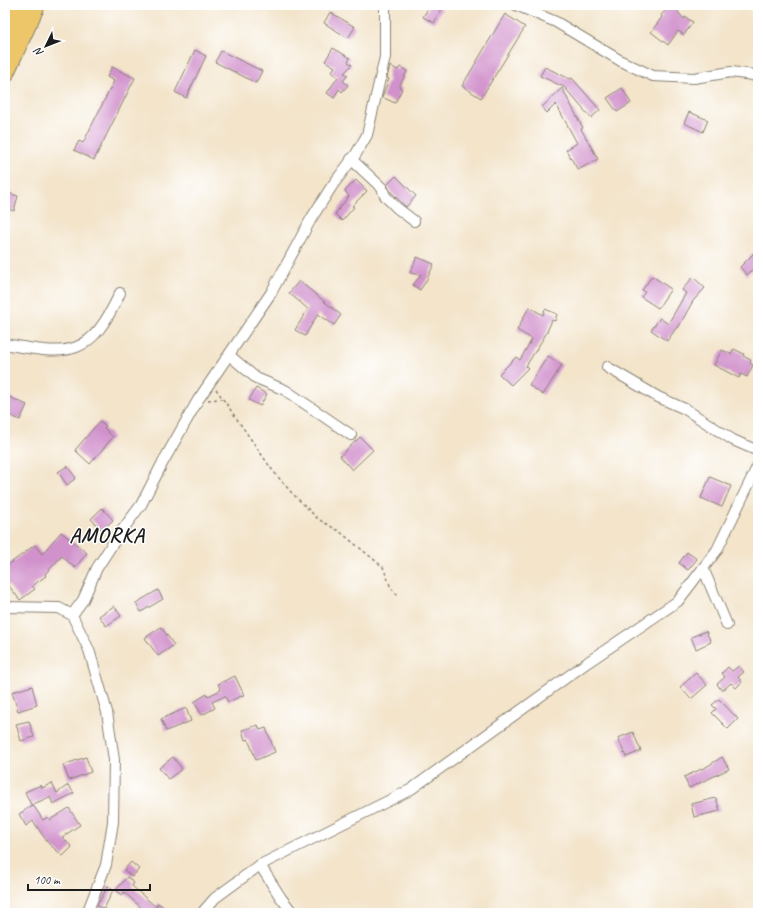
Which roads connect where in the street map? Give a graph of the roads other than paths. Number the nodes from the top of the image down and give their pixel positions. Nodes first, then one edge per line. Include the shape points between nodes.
1 (21, 5) edge
2 (37, 5) edge
3 (385, 5) edge
4 (516, 5) edge
5 (5, 41) edge
6 (5, 75) edge
7 (758, 78) edge
8 (351, 159) junction
9 (414, 221) dead end
10 (120, 293) dead end
11 (5, 344) edge
12 (229, 355) junction
13 (607, 367) dead end
14 (351, 435) dead end
15 (758, 451) edge
16 (758, 465) edge
17 (703, 568) junction
18 (5, 608) edge
19 (72, 615) junction
20 (727, 625) dead end
21 (260, 865) junction
22 (88, 913) edge
23 (202, 913) edge
24 (293, 913) edge

1 - 5 highway
2 - 6 highway
3 - 8 street via 385,57 376,102 367,135
4 - 7 street via 556,22 621,61 653,76 694,78 731,72
8 - 9 street via 382,188 385,196 397,208
8 - 12 street via 310,219 271,293
10 - 11 street via 109,317 96,334 82,346 66,350 39,350
12 - 14 street via 256,378 285,390
12 - 19 street via 198,400 163,462 148,495 97,568 83,600
13 - 15 street via 658,397 685,409 733,440
16 - 17 street via 717,550
17 - 20 street
17 - 21 street via 678,601 588,662 410,790
18 - 19 street via 59,608
19 - 22 street via 89,650 107,712 114,760 113,822 106,865
21 - 23 street via 215,898
21 - 24 street via 280,898

